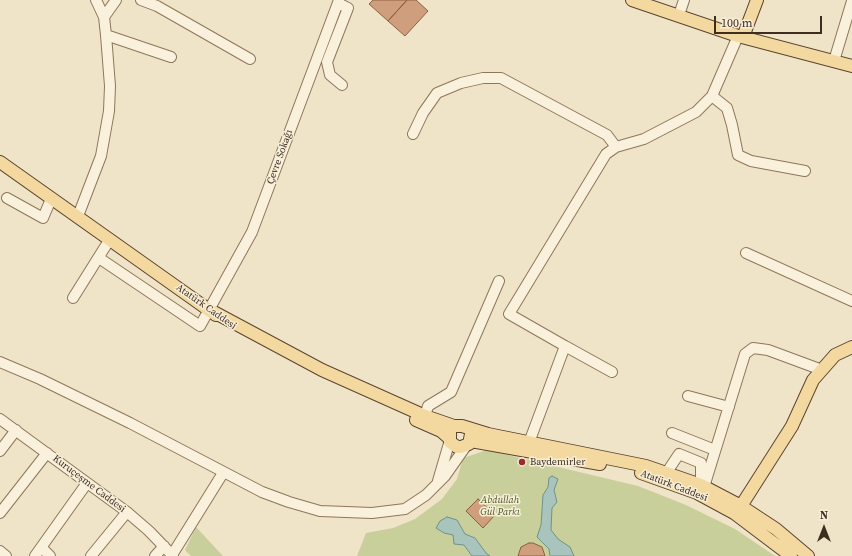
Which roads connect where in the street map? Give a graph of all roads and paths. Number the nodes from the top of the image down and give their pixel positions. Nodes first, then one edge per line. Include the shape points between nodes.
1 (96, 0) edge
2 (116, 0) edge
3 (141, 0) edge
4 (632, 0) edge
5 (684, 0) edge
6 (757, 0) edge
7 (339, 1) edge
8 (852, 1) edge
9 (679, 15) junction
10 (104, 17) junction
11 (850, 18) edge
12 (106, 34) junction
13 (740, 36) junction
14 (171, 57) dead end
15 (250, 59) dead end
16 (834, 61) junction
17 (852, 66) edge
18 (342, 85) dead end
19 (712, 96) junction
20 (413, 134) dead end
21 (616, 147) junction
22 (0, 162) edge
23 (805, 171) dead end
24 (7, 198) dead end
25 (51, 199) junction
26 (78, 216) junction
27 (110, 239) junction
28 (746, 253) dead end
29 (98, 258) junction
30 (499, 281) dead end
31 (73, 298) dead end
32 (852, 301) edge
33 (210, 310) junction
34 (565, 346) junction
35 (852, 347) edge
36 (0, 362) edge
37 (822, 370) junction
38 (612, 372) dead end
39 (688, 396) dead end
40 (729, 408) junction
41 (425, 416) junction
42 (0, 419) edge
43 (454, 426) junction
44 (16, 430) junction
45 (672, 433) dead end
46 (449, 439) junction
47 (469, 439) junction
48 (527, 446) junction
49 (0, 450) edge
50 (716, 450) junction
51 (47, 453) junction
52 (667, 472) junction
53 (223, 473) junction
54 (87, 482) junction
55 (438, 482) junction
56 (702, 486) junction
57 (738, 509) junction
58 (127, 512) junction
59 (0, 513) edge
60 (164, 546) junction
61 (42, 548) junction
62 (0, 551) edge
63 (173, 555) edge
64 (6, 556) edge
65 (35, 556) edge
66 (50, 556) edge
67 (91, 556) edge
68 (155, 556) edge
69 (791, 556) edge
70 (808, 556) edge

1 - 10 street
2 - 10 street
3 - 15 street via 158,6
4 - 9 main road
5 - 9 street
6 - 13 main road
7 - 18 street via 348,8 327,62 330,75
7 - 33 street, Çevre Sokağı via 252,232
8 - 11 street
9 - 13 main road
10 - 12 street
11 - 16 street
12 - 14 street
12 - 26 street via 109,110 101,156
13 - 16 main road
13 - 19 street
16 - 17 main road
19 - 21 street via 696,112 644,139
19 - 23 street via 726,108 738,155 751,161
20 - 21 street via 437,93 461,83 483,78 501,78 606,135
21 - 34 street via 606,154 509,314
22 - 25 main road, Atatürk Caddesi
24 - 25 street via 43,218
25 - 26 main road, Atatürk Caddesi
26 - 27 main road, Atatürk Caddesi
27 - 29 street
27 - 33 main road, Atatürk Caddesi
28 - 32 street
29 - 31 street
29 - 33 street, Çevre Sokağı via 200,326
30 - 41 street via 451,392 428,406
33 - 41 main road via 322,370
33 - 46 main road, Atatürk Caddesi via 221,320 325,379 441,432
34 - 38 street
34 - 48 street
35 - 37 main road via 835,355
36 - 53 street via 130,423
37 - 40 street via 768,350 752,348 745,354
37 - 57 main road via 813,380 792,426
39 - 40 street
40 - 50 street
41 - 43 main road
42 - 44 street, Kuruçeşme Caddesi
43 - 46 main road via 449,433
43 - 47 main road via 462,426
44 - 49 street
44 - 51 street, Kuruçeşme Caddesi
45 - 50 street
46 - 47 main road via 457,447
46 - 55 street
47 - 48 main road
47 - 55 street via 445,476
48 - 52 main road via 646,466
48 - 57 main road, Atatürk Caddesi via 653,476
50 - 56 street
51 - 54 street, Kuruçeşme Caddesi
51 - 59 street
52 - 56 main road
52 - 56 street via 679,454 701,463
53 - 55 street via 288,502 320,511 348,513 392,512 405,509 426,495
53 - 63 street
54 - 58 street, Kuruçeşme Caddesi
54 - 61 street
56 - 57 main road
57 - 69 main road, Atatürk Caddesi
57 - 70 main road via 776,529
58 - 60 street, Kuruçeşme Caddesi
58 - 67 street
60 - 63 street, Kuruçeşme Caddesi
60 - 68 street
61 - 65 street
61 - 66 street
62 - 64 street

